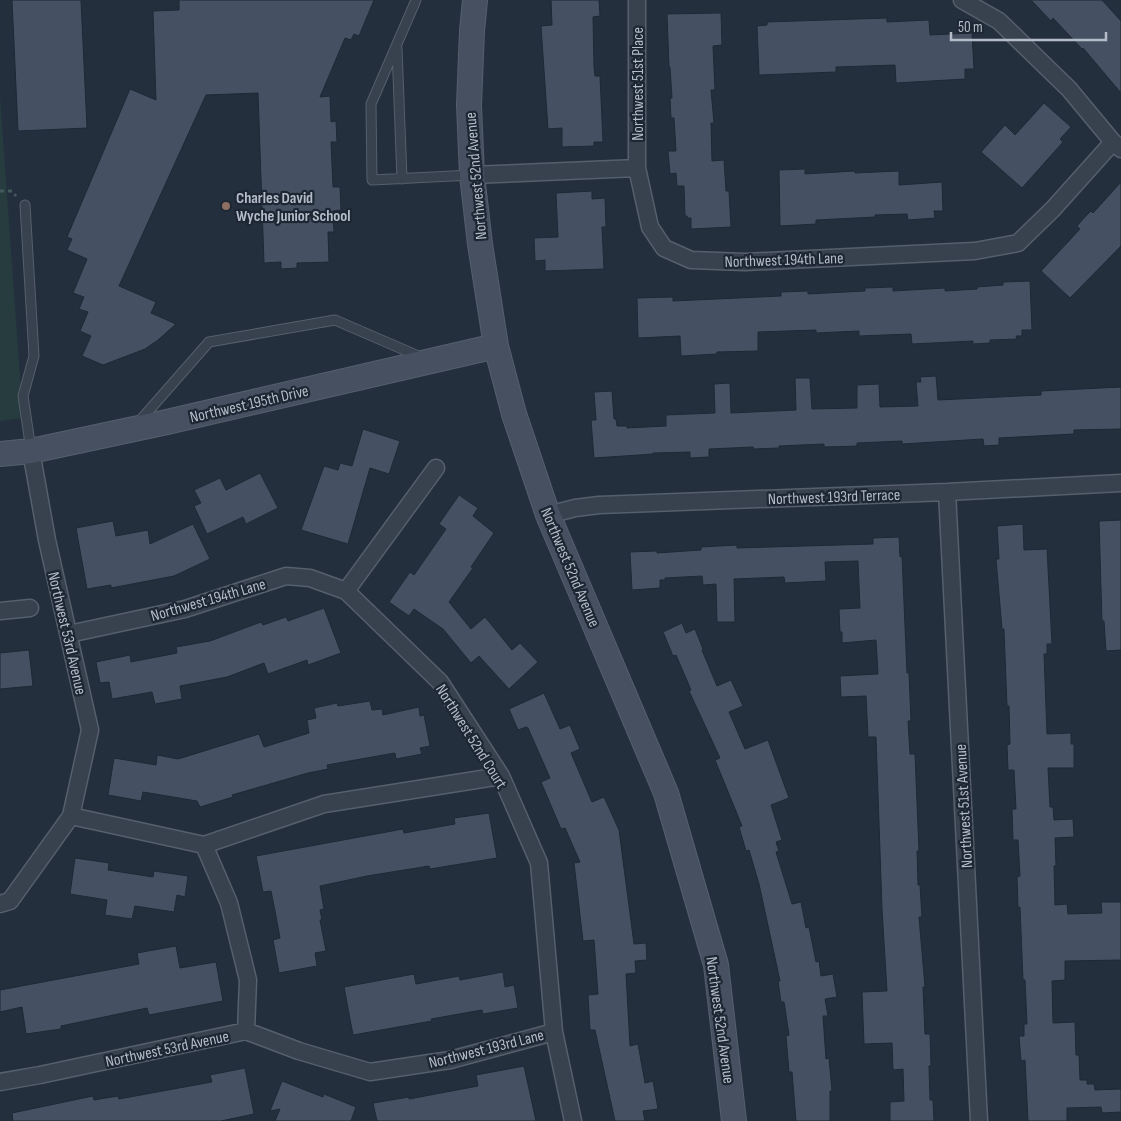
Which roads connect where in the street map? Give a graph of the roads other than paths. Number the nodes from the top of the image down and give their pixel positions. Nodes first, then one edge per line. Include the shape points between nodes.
1 (416, 0) edge
2 (475, 0) edge
3 (637, 0) edge
4 (962, 0) edge
5 (397, 45) junction
6 (1117, 145) edge
7 (637, 168) junction
8 (472, 175) junction
9 (402, 178) junction
10 (25, 205) dead end
11 (496, 346) junction
12 (430, 361) junction
13 (132, 429) junction
14 (31, 451) junction
15 (0, 454) edge
16 (436, 468) dead end
17 (1121, 483) edge
18 (947, 492) junction
19 (548, 515) junction
20 (346, 590) junction
21 (30, 608) dead end
22 (0, 610) edge
23 (69, 634) junction
24 (501, 776) junction
25 (71, 816) junction
26 (204, 846) junction
27 (0, 904) edge
28 (246, 1031) junction
29 (554, 1032) junction
30 (0, 1082) edge
31 (573, 1121) edge
32 (734, 1121) edge
33 (979, 1121) edge

1 - 5 lane
2 - 8 street, Northwest 52nd Avenue via 469,105
3 - 7 street, Northwest 51st Place
4 - 6 street via 999,21 1069,88
5 - 9 lane
5 - 9 lane via 371,104 372,180
6 - 7 street, Northwest 194th Lane via 1018,243 975,251 745,262 691,260 664,248 650,228
7 - 8 street
8 - 9 lane
8 - 11 street, Northwest 52nd Avenue
10 - 14 lane via 34,356 24,396
11 - 12 street, Northwest 195th Drive
11 - 19 street, Northwest 52nd Avenue via 514,414
12 - 13 street, Northwest 195th Drive
12 - 13 lane via 335,320 209,342
13 - 14 street, Northwest 195th Drive
14 - 15 street, Northwest 195th Drive
14 - 23 street, Northwest 53rd Avenue
16 - 20 street
17 - 18 street, Northwest 193rd Terrace
18 - 19 street, Northwest 193rd Terrace via 599,505
18 - 33 street, Northwest 51st Avenue
19 - 32 street, Northwest 52nd Avenue via 666,793 716,964
20 - 23 street, Northwest 194th Lane via 310,578 286,576 185,609
20 - 24 street, Northwest 52nd Court via 440,682
21 - 22 street
23 - 25 street, Northwest 53rd Avenue via 90,730
24 - 26 street via 324,804
24 - 29 street, Northwest 52nd Court via 539,863
25 - 26 street
25 - 27 street, Northwest 53rd Avenue via 10,901
26 - 28 street, Northwest 53rd Avenue via 229,903 248,980
28 - 29 street, Northwest 193rd Lane via 299,1052 370,1072 450,1060
28 - 30 street, Northwest 53rd Avenue
29 - 31 street, Northwest 52nd Court

